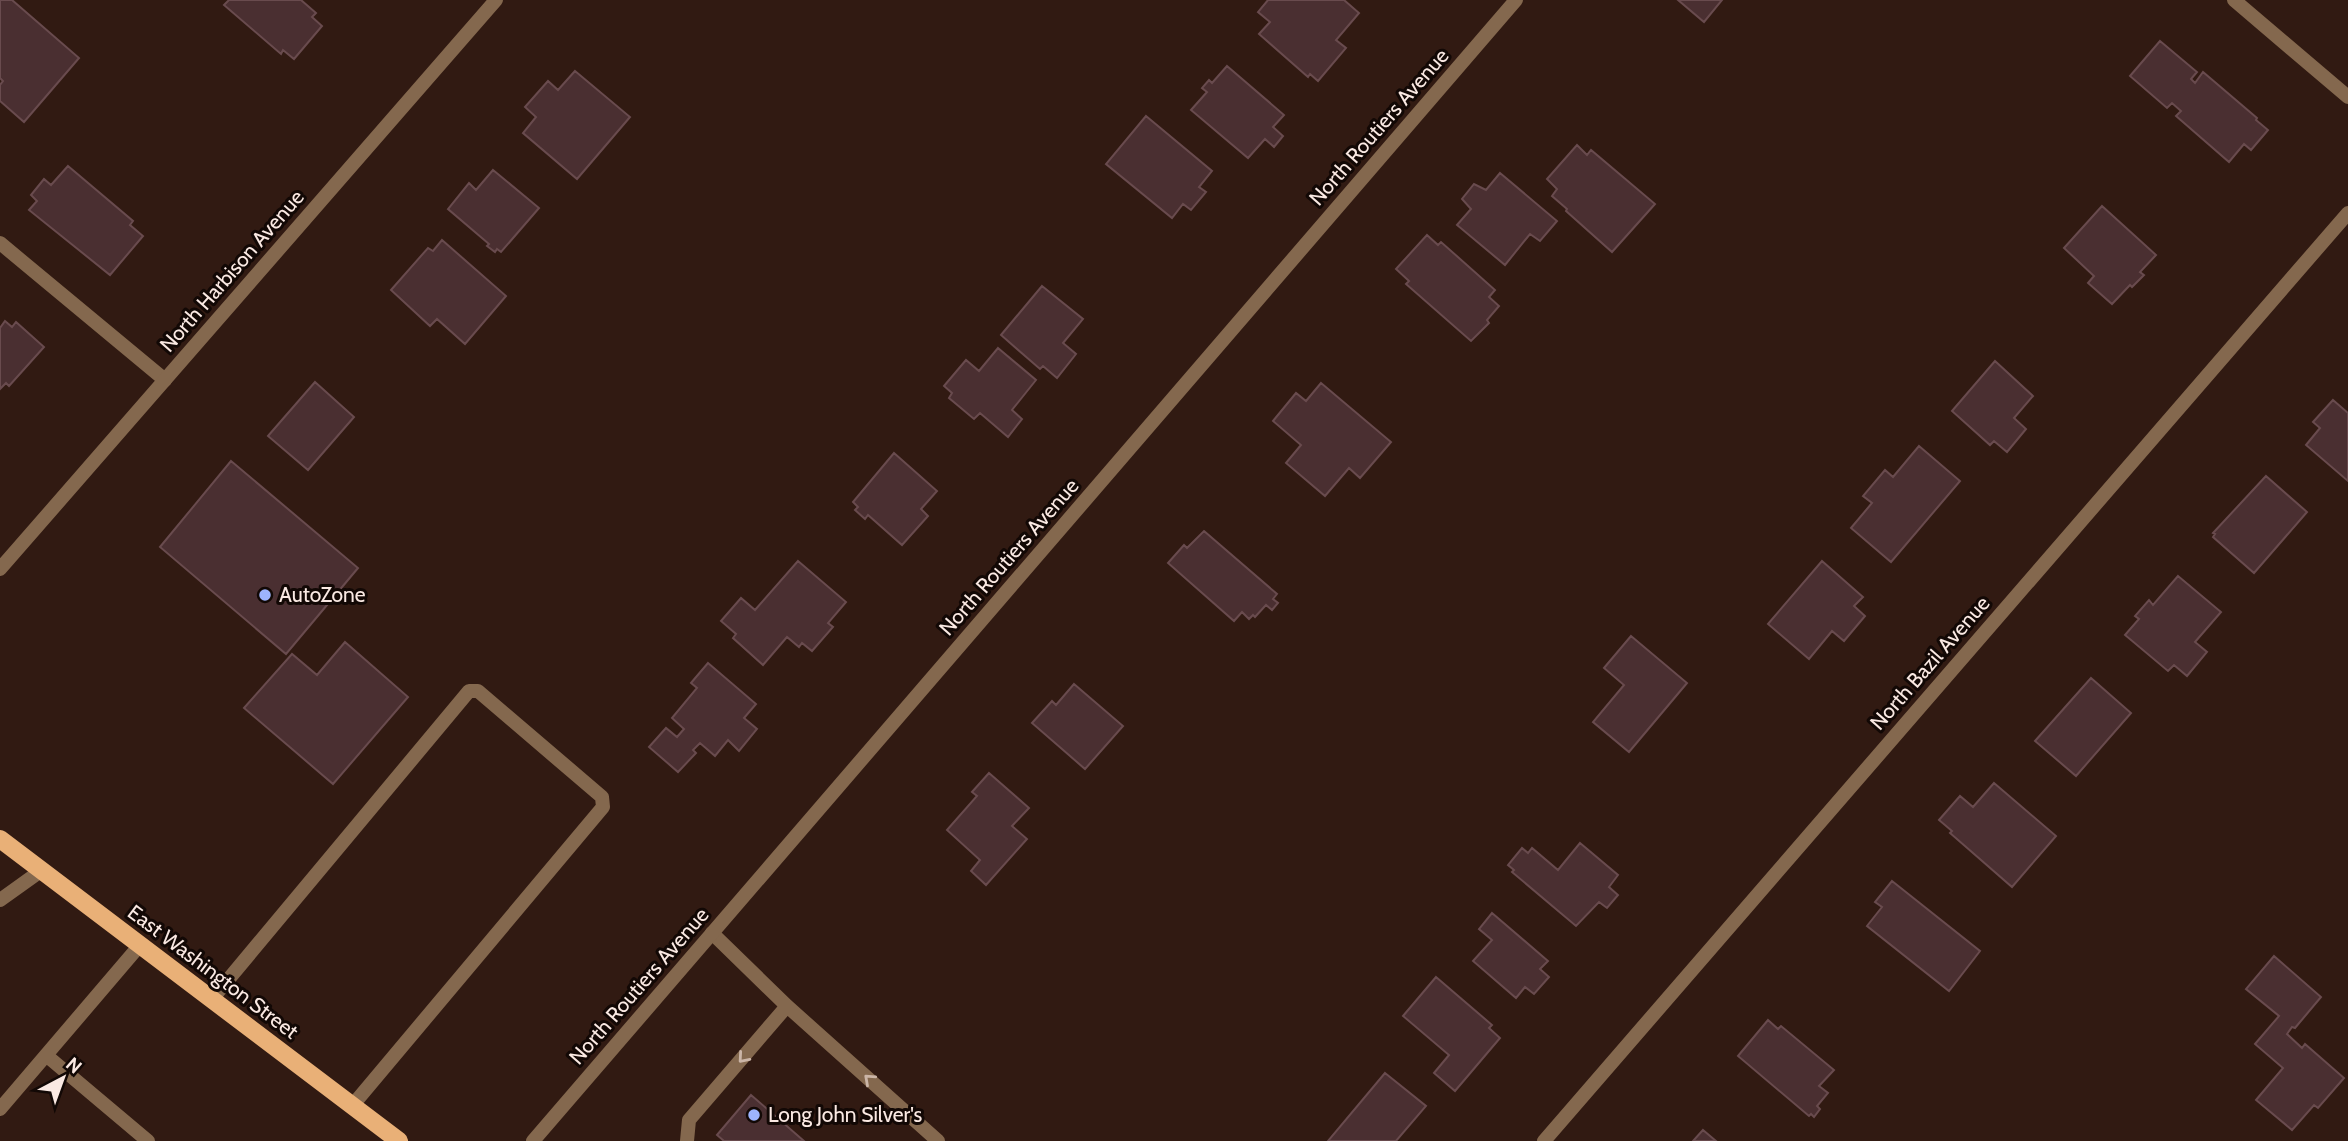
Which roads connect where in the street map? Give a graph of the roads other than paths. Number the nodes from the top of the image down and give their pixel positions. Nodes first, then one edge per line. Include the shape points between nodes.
1 (496, 0) edge
2 (1516, 0) edge
3 (2234, 0) edge
4 (2348, 97) edge
5 (2348, 213) edge
6 (0, 243) edge
7 (165, 380) junction
8 (0, 569) edge
9 (0, 839) edge
10 (42, 870) junction
11 (0, 900) edge
12 (712, 933) junction
13 (140, 945) junction
14 (212, 999) junction
15 (787, 1006) junction
16 (47, 1056) junction
17 (352, 1106) junction
18 (0, 1109) edge
19 (379, 1135) edge
20 (148, 1141) edge
21 (399, 1141) edge
22 (533, 1141) edge
23 (687, 1141) edge
24 (939, 1141) edge
25 (1544, 1141) edge

1 - 7 street, North Harbison Avenue
2 - 12 street, North Routiers Avenue
3 - 4 street
5 - 25 street, North Bazil Avenue
6 - 7 street
7 - 8 street, North Harbison Avenue
9 - 10 main road, East Washington Street
10 - 11 street
10 - 13 main road, East Washington Street
12 - 15 street
12 - 22 street, North Routiers Avenue
13 - 14 main road, East Washington Street
13 - 16 street
14 - 17 main road, East Washington Street
14 - 17 street via 469,691 478,691 602,797 603,807
15 -> 23 street via 689,1120
24 -> 15 street
16 - 18 street
16 - 20 street
17 - 19 main road, East Washington Street
19 - 21 main road, East Washington Street

